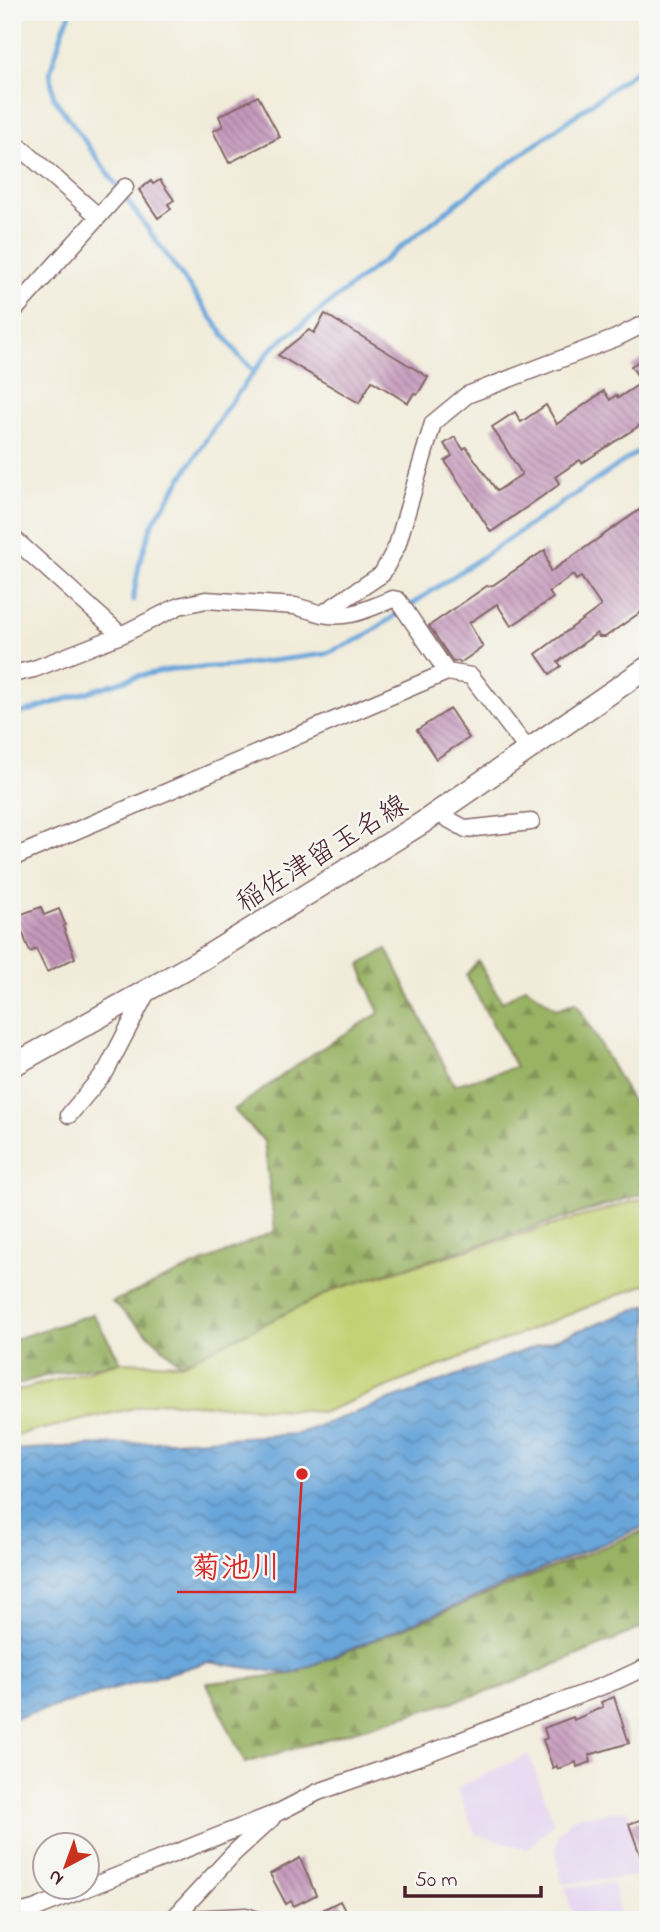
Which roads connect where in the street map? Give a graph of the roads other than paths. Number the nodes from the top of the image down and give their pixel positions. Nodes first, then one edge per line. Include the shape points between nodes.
1 (12, 140) edge
2 (125, 187) dead end
3 (98, 216) junction
4 (12, 313) edge
5 (648, 322) edge
6 (12, 537) edge
7 (322, 614) junction
8 (121, 635) junction
9 (648, 667) edge
10 (447, 672) junction
11 (12, 674) edge
12 (528, 750) junction
13 (437, 813) junction
14 (531, 822) dead end
15 (12, 858) edge
16 (148, 990) junction
17 (12, 1066) edge
18 (69, 1115) dead end
19 (648, 1666) edge
20 (279, 1812) junction
21 (12, 1915) edge
22 (172, 1919) edge
23 (258, 1920) edge

1 - 3 street
2 - 3 street
3 - 4 street
5 - 7 street via 467,395 433,423 397,546 382,573
6 - 8 street
7 - 8 street via 295,606 206,600 179,606
7 - 10 street via 348,616 398,600
8 - 11 street
9 - 12 main road, 稲佐津留玉名線
10 - 12 street via 471,676
10 - 15 street
12 - 13 main road, 稲佐津留玉名線
13 - 14 street via 466,829
13 - 16 main road, 稲佐津留玉名線
16 - 17 main road, 稲佐津留玉名線
16 - 18 street via 106,1071
19 - 20 street via 318,1792
20 - 21 street
20 - 22 street
22 - 23 street via 246,1916

